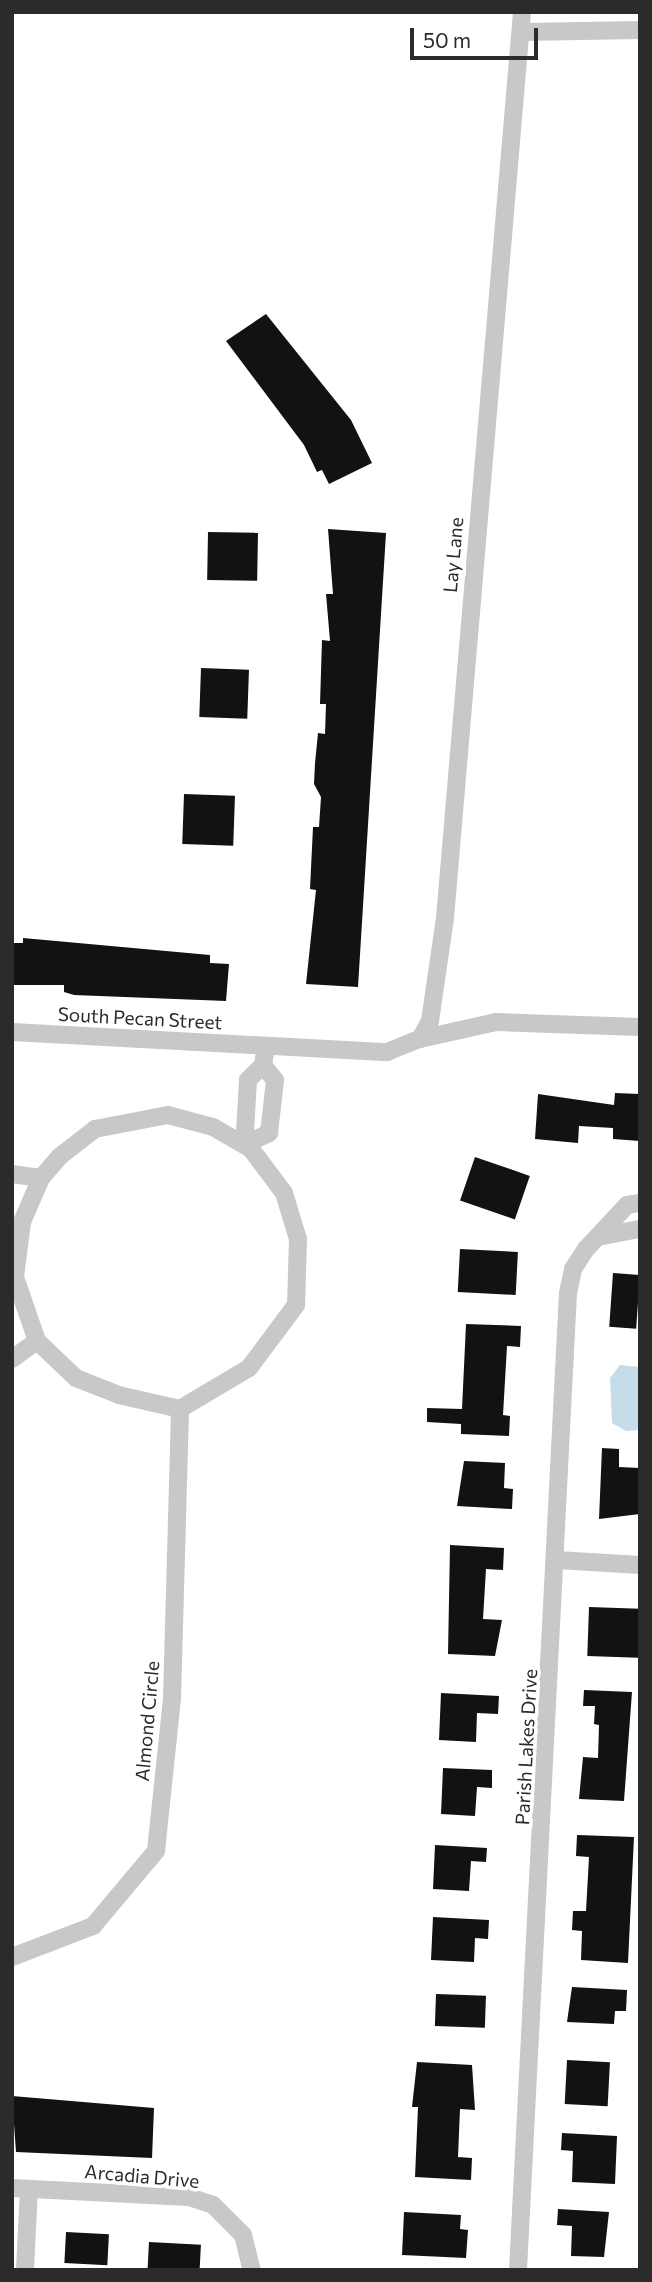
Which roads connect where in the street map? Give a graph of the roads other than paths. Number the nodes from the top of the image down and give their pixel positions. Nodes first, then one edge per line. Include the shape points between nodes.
1 (522, 12) edge
2 (640, 30) edge
3 (522, 32) junction
4 (640, 1027) edge
5 (12, 1032) edge
6 (420, 1039) junction
7 (266, 1046) junction
8 (263, 1065) junction
9 (252, 1145) junction
10 (12, 1174) edge
11 (41, 1178) junction
12 (640, 1203) edge
13 (640, 1229) edge
14 (600, 1238) junction
15 (37, 1340) junction
16 (12, 1359) edge
17 (180, 1409) junction
18 (557, 1560) junction
19 (640, 1565) edge
20 (12, 1957) edge
21 (21, 2188) edge
22 (25, 2270) edge
23 (252, 2270) edge
24 (518, 2270) edge

1 - 3 street, Lay Lane
2 - 3 street
3 - 6 street, Lay Lane via 444,931 436,1005
4 - 6 street via 496,1022
5 - 7 street, South Pecan Street
6 - 7 street via 387,1052
7 - 8 street
8 - 9 street via 248,1080 245,1133
8 - 9 street via 275,1080 269,1133
9 - 11 street via 213,1127 169,1115 95,1129
9 - 17 street via 284,1193 298,1239 296,1305 249,1368
10 - 11 street
11 - 15 street via 22,1222 15,1277
12 - 14 street, Parish Lakes Drive via 627,1205
13 - 14 street
14 - 18 street, Parish Lakes Drive via 573,1269 568,1293
15 - 16 street
15 - 17 street via 76,1378 119,1395
17 - 20 street, Almond Circle via 172,1698 156,1851 93,1926
18 - 19 street
18 - 24 street, Parish Lakes Drive
21 - 22 street, Arcadia Drive
21 - 23 street, Arcadia Drive via 189,2197 213,2205 243,2235

